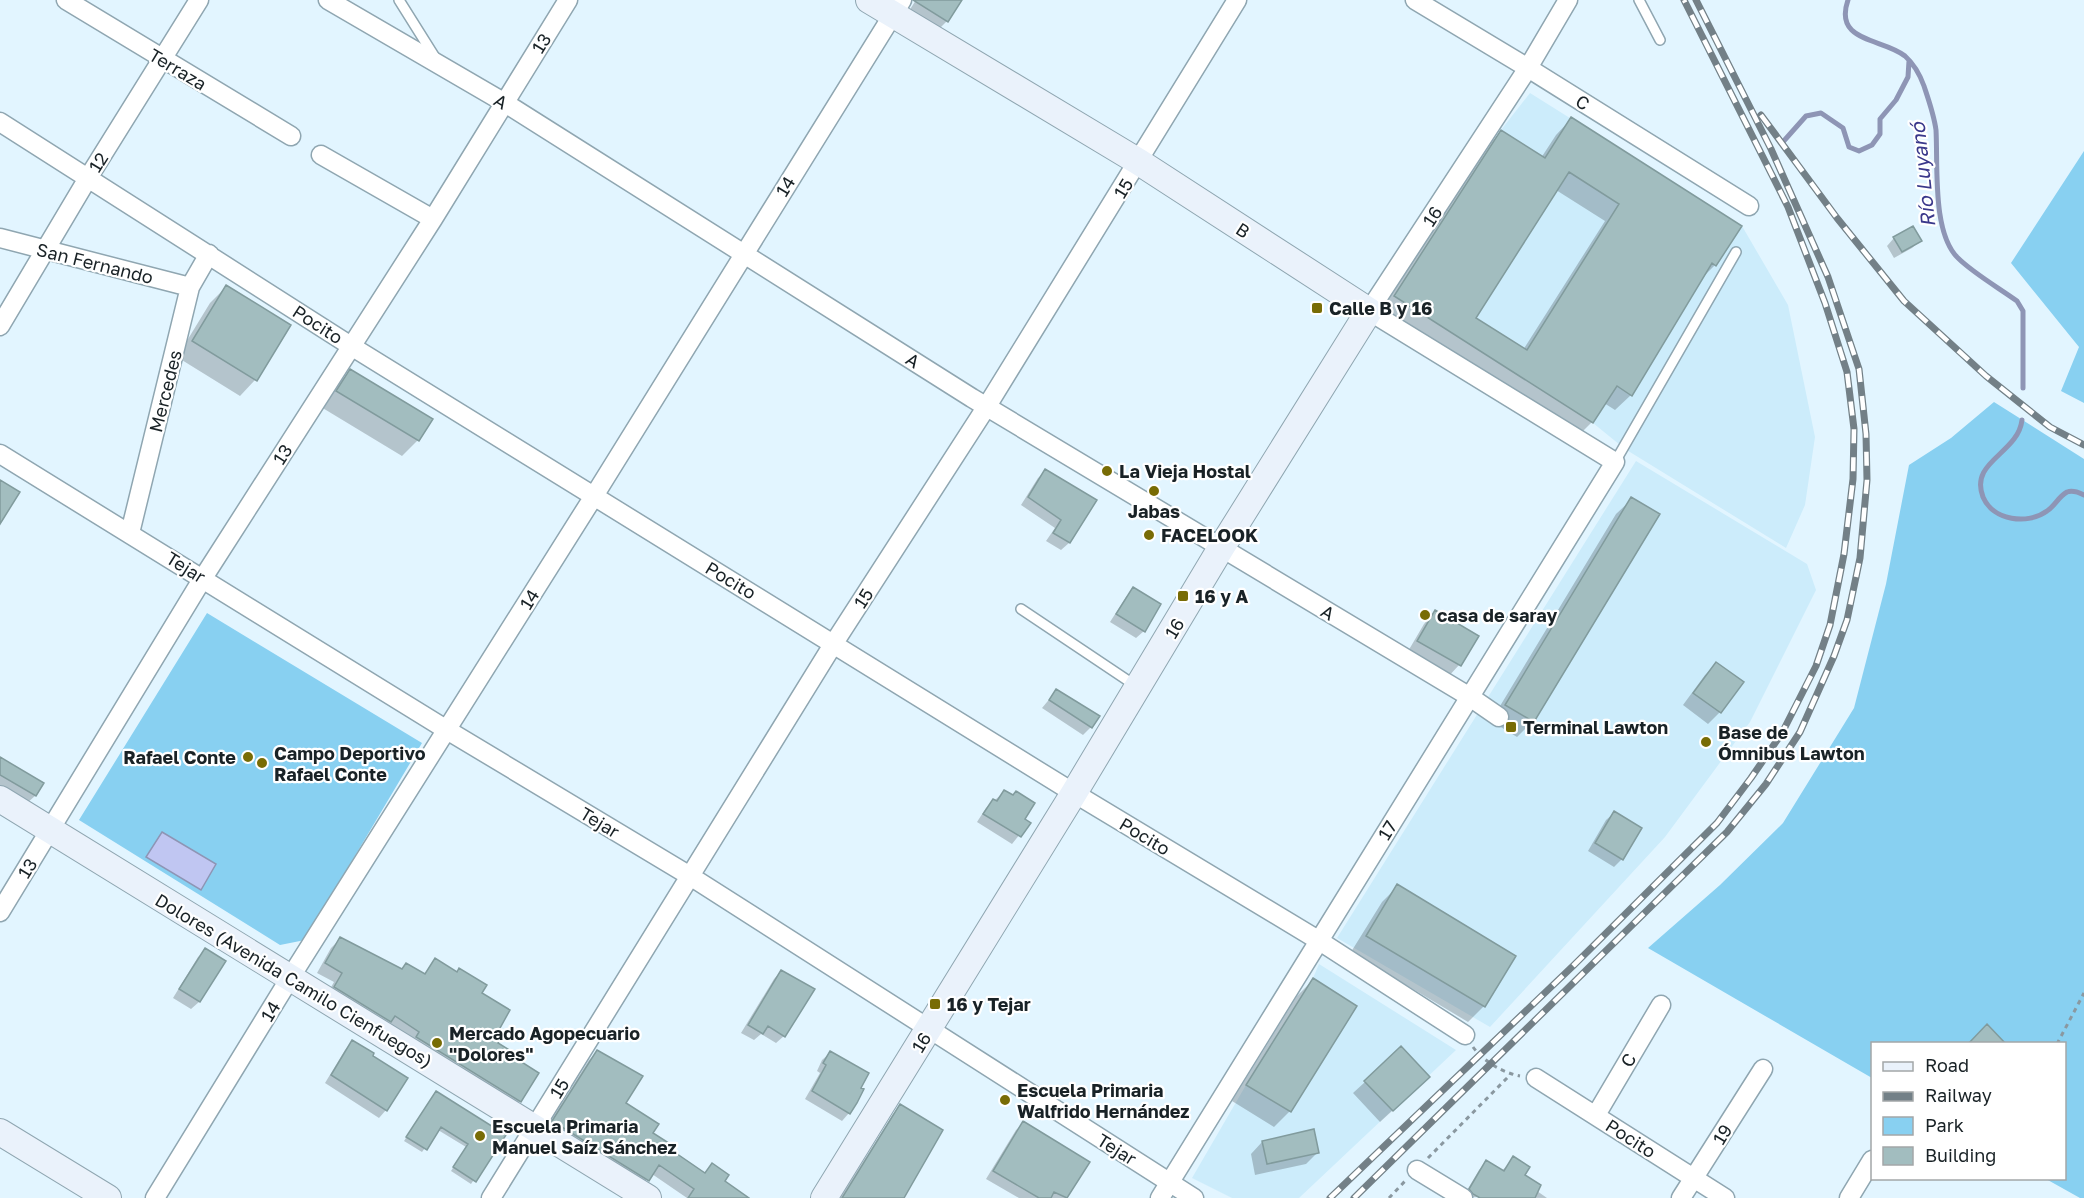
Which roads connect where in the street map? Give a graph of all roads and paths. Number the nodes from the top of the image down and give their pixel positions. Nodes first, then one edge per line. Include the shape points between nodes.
1 (66, 0) edge
2 (200, 0) edge
3 (328, 0) edge
4 (399, 0) edge
5 (568, 0) edge
6 (869, 0) edge
7 (1238, 0) edge
8 (1415, 0) edge
9 (1568, 0) edge
10 (1639, 0) edge
11 (897, 7) edge
12 (1660, 40) dead end
13 (163, 60) junction
14 (441, 66) junction
15 (1528, 68) junction
16 (504, 103) junction
17 (0, 122) edge
18 (291, 136) dead end
19 (321, 155) dead end
20 (1139, 162) junction
21 (88, 178) junction
22 (1749, 206) dead end
23 (433, 219) junction
24 (0, 238) edge
25 (45, 250) junction
26 (744, 252) junction
27 (1736, 252) dead end
28 (209, 254) junction
29 (190, 287) junction
30 (1370, 311) junction
31 (0, 326) edge
32 (351, 346) junction
33 (987, 406) junction
34 (0, 454) edge
35 (1615, 462) junction
36 (594, 496) junction
37 (130, 533) junction
38 (1221, 548) junction
39 (203, 578) junction
40 (1021, 609) dead end
41 (834, 643) junction
42 (1138, 687) junction
43 (1470, 697) junction
44 (1499, 717) dead end
45 (447, 730) junction
46 (1074, 793) junction
47 (0, 799) edge
48 (50, 831) junction
49 (690, 876) junction
50 (0, 912) edge
51 (1318, 940) junction
52 (290, 978) junction
53 (2084, 993) edge
54 (1661, 1005) dead end
55 (929, 1030) junction
56 (1465, 1035) joint
57 (2058, 1042) edge
58 (1763, 1069) dead end
59 (1511, 1074) junction
60 (1536, 1078) joint
61 (1596, 1115) junction
62 (535, 1127) junction
63 (0, 1132) edge
64 (1871, 1162) edge
65 (1417, 1170) junction
66 (1694, 1179) junction
67 (1165, 1190) edge
68 (108, 1198) edge
69 (155, 1198) edge
70 (491, 1198) edge
71 (648, 1198) edge
72 (824, 1198) edge
73 (1194, 1198) edge
74 (1389, 1198) edge
75 (1463, 1198) edge
76 (1681, 1198) edge
77 (1725, 1198) edge
78 (1849, 1198) edge

1 - 13 street, Terraza
2 - 13 street, 12
3 - 14 street, A
4 - 14 lane
5 - 16 street, 13
6 - 11 street, B
7 - 20 street, 15
8 - 15 street, C
9 - 15 street, 16
10 - 12 lane
11 - 20 street, B
11 - 26 street, 14
13 - 18 street, Terraza
13 - 21 street, 12
14 - 16 street, A
15 - 22 street, C
15 - 30 street, 16
16 - 23 street, 13
16 - 26 street, A
17 - 21 street, Pocito
19 - 23 street
20 - 30 street, B
20 - 33 street, 15
21 - 25 street, 12
21 - 28 street, Pocito
23 - 32 street, 13
24 - 25 street, San Fernando
25 - 29 street, San Fernando
25 - 31 street, 12
26 - 33 street, A
26 - 36 street, 14
27 - 35 lane
28 - 29 street, Mercedes
28 - 32 street, Pocito
29 - 37 street, Mercedes
30 - 35 street, B
30 - 38 street, 16
32 - 36 street, Pocito
32 - 39 street, 13
33 - 38 street, A
33 - 41 street, 15
34 - 37 street, Tejar
35 - 43 street, 17
36 - 41 street, Pocito
36 - 45 street, 14
37 - 39 street, Tejar
38 - 42 street, 16
38 - 43 street, A
39 - 45 street, Tejar
39 - 48 street, 13
40 - 42 lane
41 - 46 street, Pocito
41 - 49 street, 15
42 - 46 street, 16
43 - 44 street, A
43 - 51 street, 17
45 - 49 street, Tejar
45 - 52 street, 14
46 - 51 street, Pocito
46 - 55 street, 16
47 - 48 street, Dolores (Avenida Camilo Cienfuegos)
48 - 50 street, 13
48 - 52 street, Dolores (Avenida Camilo Cienfuegos)
49 - 55 street, Tejar
49 - 62 street, 15
51 - 56 street, Pocito
51 - 67 street, 17
52 - 62 street, Dolores (Avenida Camilo Cienfuegos)
52 - 69 street, 14
53 - 57 path
54 - 61 street, C
55 - 67 street, Tejar
55 - 72 street, 16
56 - 59 path via 1479,1056
58 - 66 street, 19
59 - 60 path
59 - 65 path
60 - 61 street, Pocito
61 - 66 street, Pocito
62 - 70 street, 15
62 - 71 street, Dolores (Avenida Camilo Cienfuegos)
63 - 68 street
64 - 78 street
65 - 74 path
65 - 75 street
66 - 76 street, 19
66 - 77 street, Pocito
67 - 73 street, Tejar

